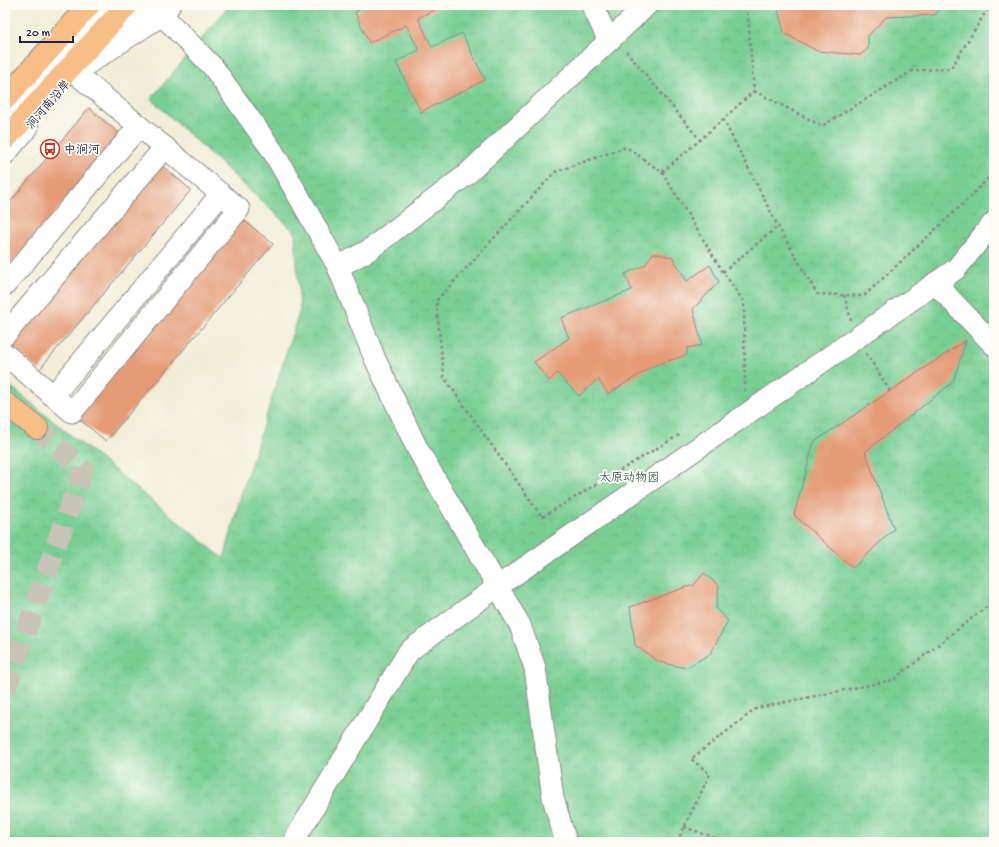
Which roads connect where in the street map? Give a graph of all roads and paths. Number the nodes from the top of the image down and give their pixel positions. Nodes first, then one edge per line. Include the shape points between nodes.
1 (89, 5) edge
2 (109, 5) edge
3 (127, 5) edge
4 (142, 5) edge
5 (592, 5) edge
6 (647, 5) edge
7 (747, 5) edge
8 (990, 5) edge
9 (166, 10) edge
10 (612, 39) junction
11 (75, 72) junction
12 (754, 91) junction
13 (5, 99) edge
14 (5, 116) edge
15 (724, 119) junction
16 (139, 126) junction
17 (5, 139) edge
18 (700, 140) junction
19 (164, 147) junction
20 (5, 154) edge
21 (662, 172) junction
22 (994, 172) edge
23 (994, 222) edge
24 (778, 226) junction
25 (338, 267) junction
26 (722, 272) junction
27 (935, 283) junction
28 (5, 284) edge
29 (5, 335) edge
30 (994, 345) edge
31 (5, 354) edge
32 (745, 396) dead end
33 (5, 403) edge
34 (38, 428) tunnel mouth
35 (684, 432) dead end
36 (497, 587) junction
37 (994, 601) edge
38 (684, 827) junction
39 (293, 842) edge
40 (566, 842) edge
41 (677, 842) edge
42 (727, 842) edge

1 - 13 highway
2 - 14 street, 涧河南沿岸
3 - 17 highway
4 - 11 street, 涧河南沿岸
5 - 10 street
6 - 10 street
7 - 12 path
8 - 12 path via 951,68 912,71 822,126
9 - 11 street, 涧河南沿岸
9 - 25 street via 213,67 272,150
10 - 18 path
10 - 25 street via 466,175 369,250
11 - 16 street
11 - 20 street, 涧河南沿岸
12 - 15 path
15 - 18 path
15 - 24 path
16 - 19 street
16 - 28 street
18 - 21 path
19 - 29 street
19 - 31 street via 238,209 72,412
21 - 26 path
21 - 35 path via 626,147 555,172 436,300 444,377 542,517
22 - 24 path via 864,296 817,294
23 - 27 street via 956,269
24 - 26 path
25 - 36 street via 375,359 417,448
26 - 32 path via 744,302
27 - 30 street
27 - 36 street
33 - 34 highway
36 - 39 street via 409,651
36 - 40 street via 520,625 535,668 553,798
37 - 38 path via 893,680 757,708 691,759 710,774
38 - 41 path
38 - 42 path

